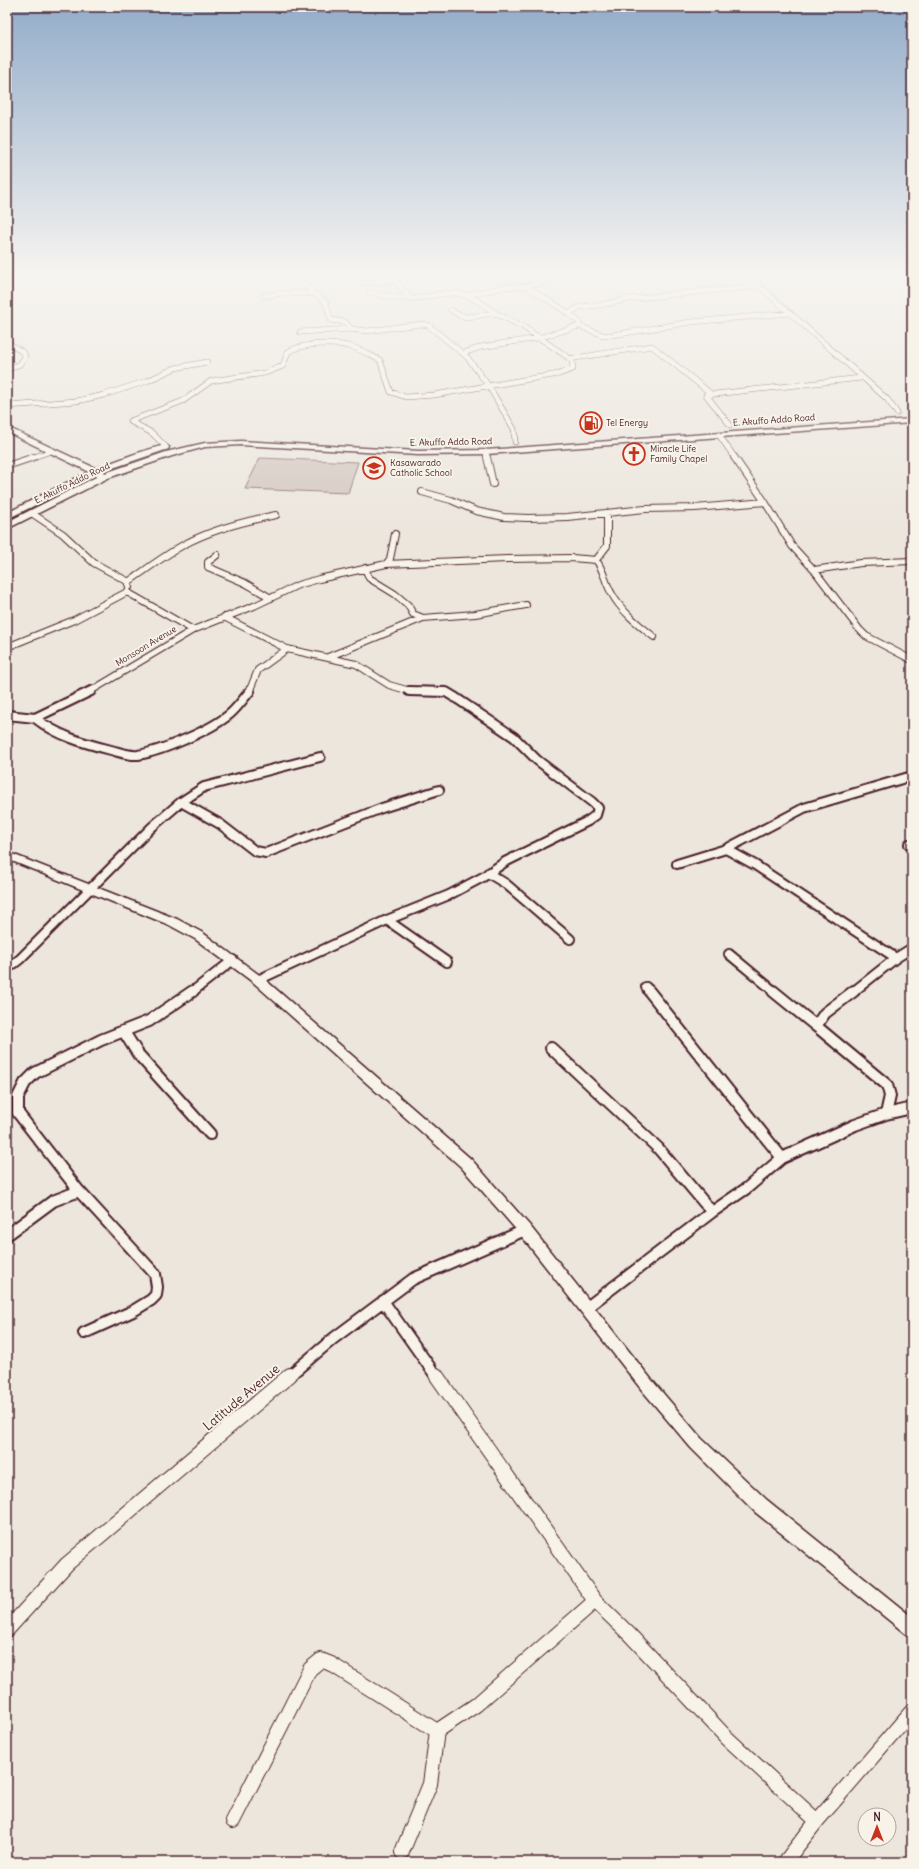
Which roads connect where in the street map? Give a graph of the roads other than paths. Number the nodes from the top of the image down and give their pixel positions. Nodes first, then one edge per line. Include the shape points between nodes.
1 (21, 362) edge
2 (206, 362) edge
3 (285, 362) edge
4 (381, 362) edge
5 (471, 362) edge
6 (573, 362) edge
7 (672, 362) edge
8 (844, 362) edge
9 (7, 370) edge
10 (861, 378) junction
11 (488, 385) junction
12 (710, 393) junction
13 (7, 406) edge
14 (897, 413) dead end
15 (851, 417) dead end
16 (912, 421) edge
17 (761, 423) dead end
18 (734, 425) joint
19 (7, 429) edge
20 (719, 435) junction
21 (515, 442) junction
22 (166, 447) junction
23 (51, 451) junction
24 (486, 452) junction
25 (7, 466) edge
26 (95, 471) junction
27 (105, 476) junction
28 (493, 484) dead end
29 (422, 492) dead end
30 (766, 502) junction
31 (607, 513) junction
32 (33, 514) junction
33 (276, 515) dead end
34 (7, 516) edge
35 (7, 526) edge
36 (395, 534) dead end
37 (217, 555) dead end
38 (596, 560) junction
39 (912, 562) edge
40 (386, 564) junction
41 (365, 568) junction
42 (814, 570) junction
43 (128, 582) junction
44 (127, 592) junction
45 (271, 598) junction
46 (526, 605) dead end
47 (224, 617) junction
48 (424, 618) junction
49 (193, 630) junction
50 (654, 637) dead end
51 (7, 647) edge
52 (287, 649) junction
53 (328, 657) junction
54 (912, 660) edge
55 (7, 715) edge
56 (34, 718) junction
57 (320, 757) dead end
58 (912, 776) edge
59 (439, 790) dead end
60 (181, 802) junction
61 (726, 849) junction
62 (7, 855) edge
63 (676, 864) dead end
64 (488, 873) junction
65 (90, 887) junction
66 (387, 920) junction
67 (570, 939) dead end
68 (912, 948) edge
69 (728, 954) dead end
70 (896, 958) junction
71 (233, 960) junction
72 (447, 962) dead end
73 (7, 968) edge
74 (258, 980) junction
75 (646, 987) dead end
76 (816, 1026) junction
77 (124, 1032) junction
78 (551, 1048) dead end
79 (912, 1108) edge
80 (886, 1114) junction
81 (210, 1134) dead end
82 (782, 1158) junction
83 (79, 1191) junction
84 (712, 1212) junction
85 (525, 1230) junction
86 (7, 1235) edge
87 (383, 1301) junction
88 (586, 1308) junction
89 (84, 1333) dead end
90 (595, 1601) junction
91 (912, 1628) edge
92 (7, 1630) edge
93 (912, 1711) edge
94 (437, 1731) junction
95 (233, 1821) dead end
96 (817, 1821) junction
97 (402, 1852) dead end
98 (786, 1862) edge

1 - 9 street
2 - 13 street via 175,368 147,381 84,400
3 - 22 street via 277,369 211,381 183,401 130,420 152,433
4 - 11 street via 390,392 406,397 434,395
5 - 11 street
6 - 11 street via 573,369 568,372
7 - 12 street
8 - 10 street
10 - 12 street
10 - 14 street via 887,399
11 - 21 street via 514,428
12 - 18 street via 706,397
15 - 17 main road, E. Akuffo Addo Road
16 - 20 main road, E. Akuffo Addo Road
18 - 21 main road, E. Akuffo Addo Road
19 - 23 street
20 - 24 main road, E. Akuffo Addo Road
20 - 30 street
21 - 22 main road, E. Akuffo Addo Road via 378,445 245,436 192,441
22 - 26 main road, E. Akuffo Addo Road via 139,454
23 - 25 street
23 - 26 street
24 - 27 main road, E. Akuffo Addo Road via 418,453 241,443 205,445 169,454
24 - 28 street
26 - 27 street
26 - 34 main road, E. Akuffo Addo Road
27 - 32 main road, E. Akuffo Addo Road
29 - 31 street via 451,500 476,511 504,517 567,517
30 - 31 street
30 - 42 street via 792,546
31 - 38 street via 607,546
32 - 35 main road, E. Akuffo Addo Road
32 - 43 street via 63,534 94,563
33 - 43 street via 249,520 191,541
36 - 40 street via 390,559
37 - 45 street via 208,562 208,567
38 - 40 street via 507,559
38 - 50 street via 602,566 613,597
39 - 42 street via 861,563
40 - 41 street
41 - 45 street via 298,585
41 - 48 street via 369,578 395,594 408,605 413,614
42 - 54 street via 866,636
43 - 44 street via 130,586
44 - 49 street, Monsoon Avenue
44 - 51 street via 74,620
45 - 47 street
46 - 48 street via 475,614
47 - 49 street
47 - 52 street
48 - 53 street
49 - 56 street, Monsoon Avenue via 82,696
52 - 53 street
52 - 56 street via 258,670 250,691 230,714 174,744 141,753 126,754 66,736 42,725
53 - 64 street via 356,664 389,685 410,691 446,692 514,737 537,760 598,808 596,814 588,821
55 - 56 street
57 - 60 street via 204,787
58 - 61 street via 804,808
59 - 60 street via 376,810 266,853 255,851 220,824
60 - 65 street
61 - 63 street
61 - 70 street via 755,865
62 - 65 street
64 - 66 street via 448,894
64 - 67 street via 506,884
65 - 71 street via 173,922 199,936
65 - 73 street via 20,959
66 - 72 street
66 - 74 street
68 - 70 street
69 - 76 street
70 - 76 street via 825,1013
71 - 74 street
71 - 77 street via 173,1006 149,1021
74 - 85 street via 466,1163
75 - 82 street
76 - 80 street via 887,1085 891,1091 891,1099
77 - 81 street via 138,1054
77 - 83 street via 35,1073 25,1083 18,1097 18,1113
78 - 84 street via 658,1148
79 - 80 street
80 - 82 street
82 - 84 street via 747,1188
83 - 86 street via 53,1201
83 - 89 street via 155,1274 158,1287 157,1294 148,1304
84 - 88 street
85 - 87 street, Latitude Avenue via 412,1279
85 - 88 street
87 - 90 street
87 - 92 street, Latitude Avenue via 334,1338 67,1564
88 - 91 street via 696,1443 761,1506
90 - 94 street via 476,1705
90 - 96 street via 727,1738
93 - 96 street
94 - 95 street via 321,1660 310,1669
94 - 97 street via 430,1784
96 - 98 street

